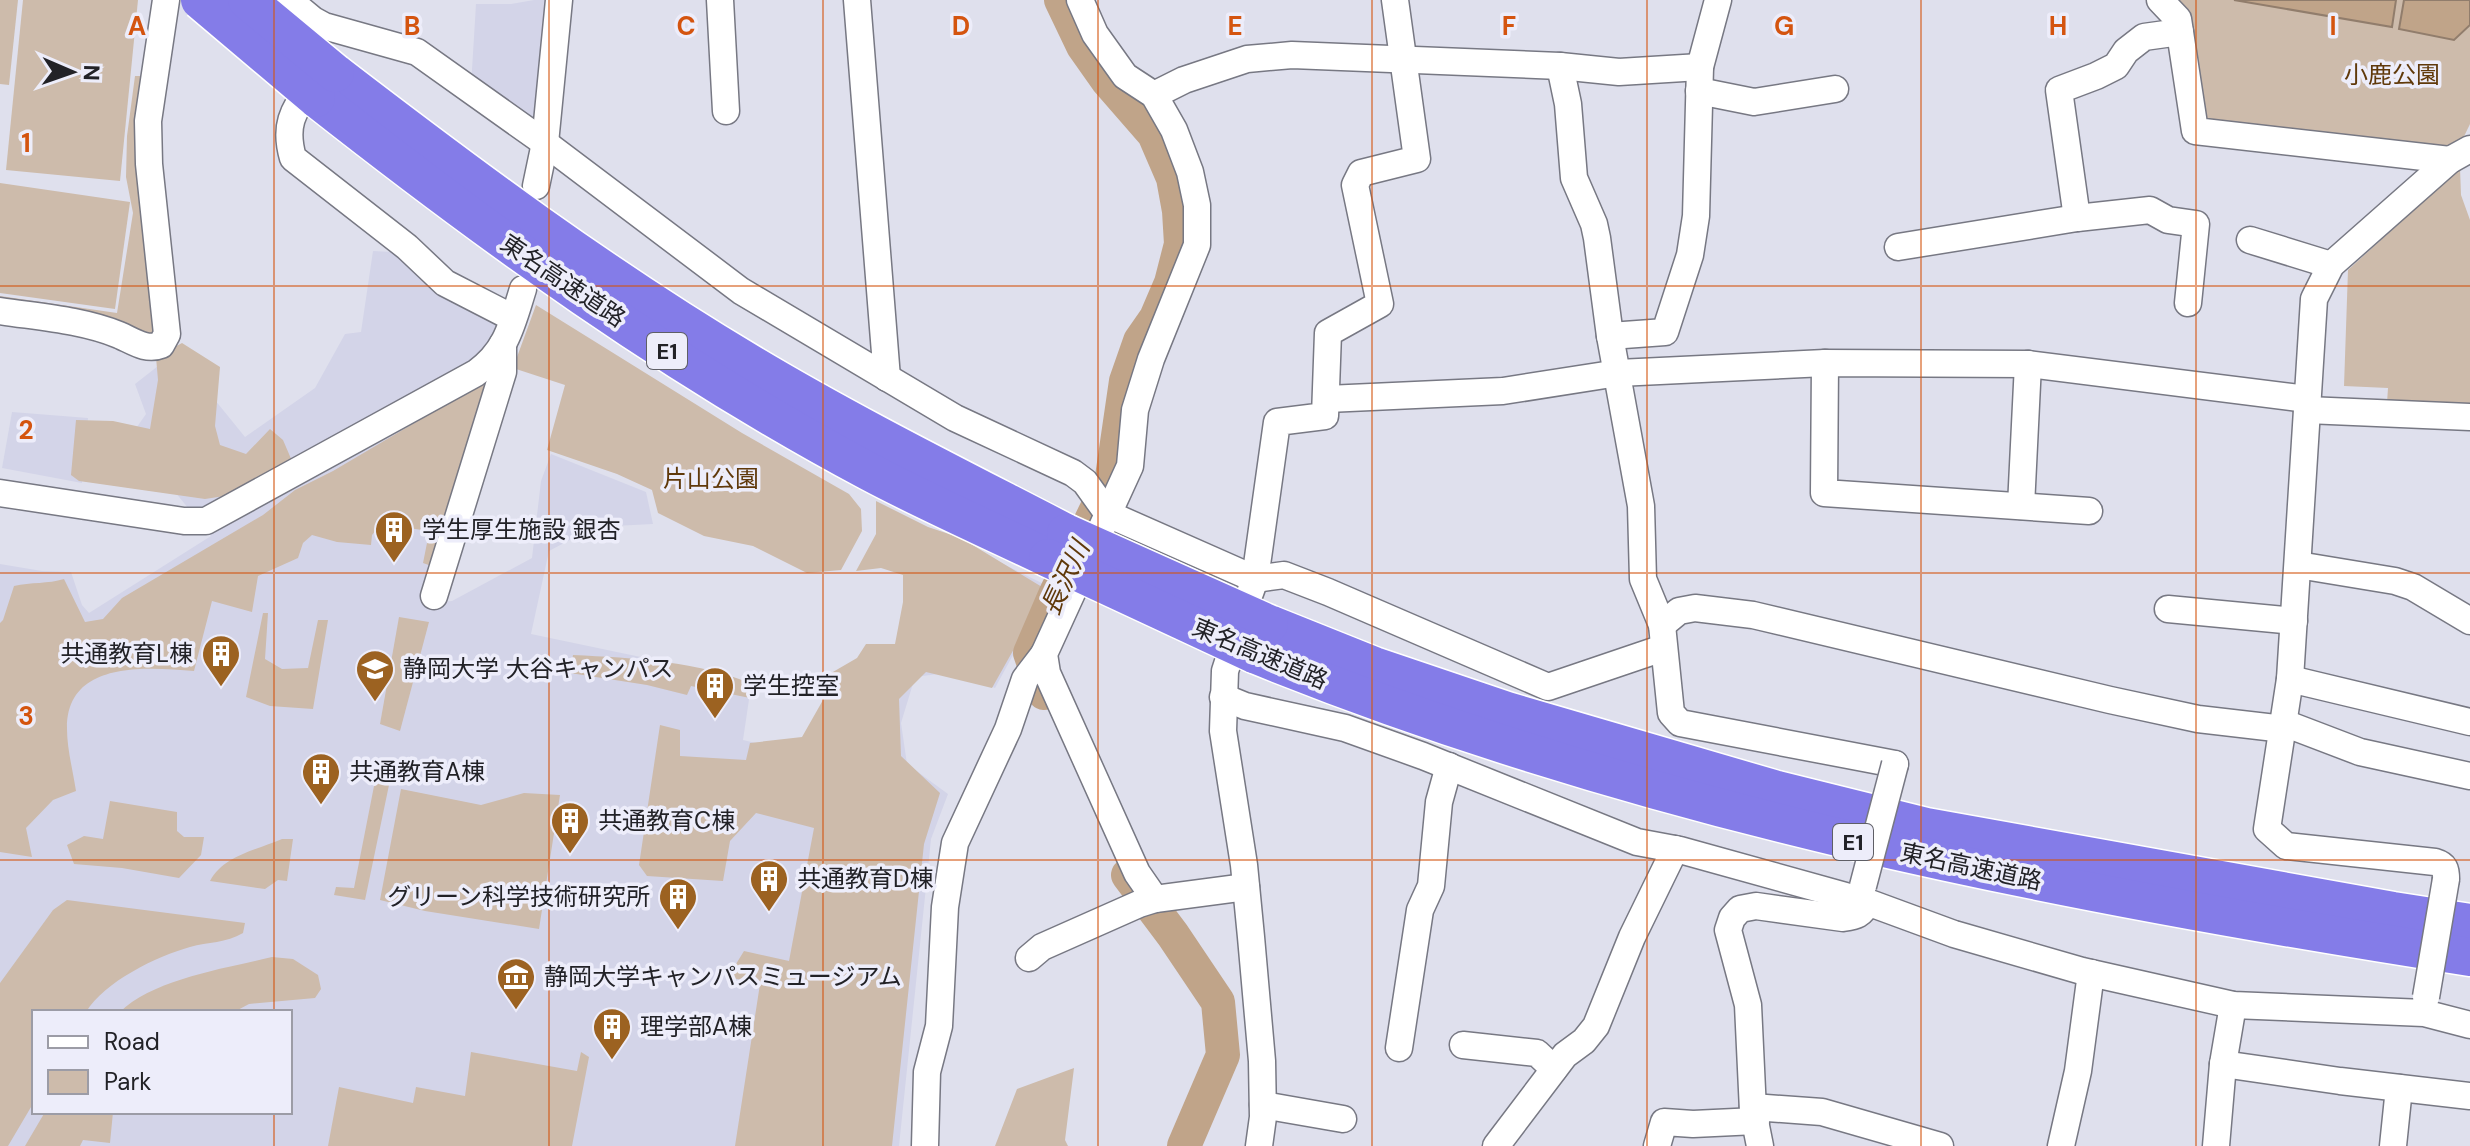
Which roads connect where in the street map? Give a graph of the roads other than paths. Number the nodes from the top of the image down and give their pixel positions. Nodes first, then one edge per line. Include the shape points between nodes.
1 (166, 0) edge
2 (200, 0) edge
3 (247, 0) edge
4 (289, 0) edge
5 (559, 0) edge
6 (720, 0) edge
7 (857, 0) edge
8 (1080, 0) edge
9 (1395, 0) edge
10 (1718, 0) edge
11 (2160, 0) edge
12 (2180, 32) junction
13 (347, 33) junction
14 (1405, 60) junction
15 (1560, 66) junction
16 (1699, 79) junction
17 (325, 86) junction
18 (1835, 89) dead end
19 (1154, 95) junction
20 (726, 111) dead end
21 (545, 143) junction
22 (2460, 154) edge
23 (536, 186) dead end
24 (2077, 218) junction
25 (2250, 240) dead end
26 (1898, 247) dead end
27 (2331, 265) junction
28 (523, 289) dead end
29 (2188, 303) dead end
30 (0, 311) edge
31 (513, 318) junction
32 (1610, 336) junction
33 (503, 344) junction
34 (1825, 363) junction
35 (2028, 364) junction
36 (1618, 373) junction
37 (887, 378) junction
38 (1327, 399) junction
39 (2307, 404) junction
40 (2470, 417) edge
41 (0, 493) edge
42 (2021, 506) junction
43 (2089, 511) dead end
44 (1108, 513) junction
45 (2298, 565) junction
46 (1255, 579) junction
47 (434, 596) dead end
48 (2168, 609) dead end
49 (2294, 621) junction
50 (2470, 621) edge
51 (1663, 636) junction
52 (1261, 639) junction
53 (1044, 654) junction
54 (2290, 679) junction
55 (1223, 697) junction
56 (2470, 722) edge
57 (2284, 726) junction
58 (1449, 766) junction
59 (2470, 776) edge
60 (1675, 849) junction
61 (1246, 887) junction
62 (1863, 896) junction
63 (1149, 901) junction
64 (2470, 923) edge
65 (2470, 957) edge
66 (1029, 958) dead end
67 (2091, 973) junction
68 (2233, 1005) junction
69 (2425, 1005) junction
70 (2470, 1025) edge
71 (1463, 1045) dead end
72 (1399, 1048) dead end
73 (2223, 1064) junction
74 (1554, 1069) junction
75 (2399, 1088) junction
76 (2470, 1096) edge
77 (1263, 1105) junction
78 (1343, 1119) dead end
79 (1756, 1125) edge
80 (925, 1146) edge
81 (1259, 1146) edge
82 (1496, 1146) edge
83 (1657, 1146) edge
84 (1940, 1146) edge
85 (2061, 1146) edge
86 (2216, 1146) edge
87 (2393, 1146) edge

1 - 30 street via 148,121 167,334 161,345 146,346 60,320
2 - 17 highway, 東名高速道路 / E1, bridge
3 - 17 highway, 東名高速道路 / E1, bridge
4 - 13 street via 313,20
5 - 21 street
6 - 20 street
7 - 37 street
8 - 19 street via 1095,34 1125,76
9 - 14 street
10 - 16 street
11 - 12 street via 2178,19
12 - 22 street via 2195,131
12 - 24 street via 2144,37 2116,66 2059,90
13 - 21 street via 417,52
13 - 31 street via 293,111 288,141 293,158 445,283
14 - 15 street
14 - 19 street via 1292,55 1247,59
14 - 38 street via 1417,159 1361,173 1355,185 1380,304 1328,333
15 - 16 street
15 - 32 street via 1574,178 1594,224
16 - 18 street via 1754,102
16 - 32 street via 1696,216 1690,255 1665,332
17 - 52 highway, 東名高速道路 / E1, bridge via 424,183 537,266 719,384 868,471 1057,546
19 - 44 street via 1190,172 1197,245 1151,359 1135,410 1130,466
21 - 23 street
21 - 37 street via 741,291
22 - 27 street
24 - 26 street
24 - 29 street via 2150,210 2168,220 2196,224
25 - 27 street
27 - 39 street via 2314,299
28 - 31 street
31 - 33 street
32 - 36 street
33 - 41 street via 495,359 476,373 206,521
33 - 47 street via 503,372
34 - 35 street
34 - 36 street
34 - 42 street via 1824,493
35 - 39 street
35 - 42 street
36 - 38 street via 1503,391
36 - 51 street via 1641,506 1643,579
37 - 44 street via 955,418 1073,473
38 - 46 street via 1325,416 1277,422
39 - 40 street
39 - 45 street
42 - 43 street
44 - 46 street
44 - 53 street
45 - 49 street
45 - 50 street via 2395,581
46 - 51 street via 1284,575 1548,687
46 - 55 street via 1225,671
48 - 49 street
49 - 54 street
51 - 57 street via 1679,611 1753,615 2198,719
51 - 62 street, bridge via 1671,713 1680,723 1895,764
52 - 64 highway, 東名高速道路 / E1 via 1374,666 1777,790 1926,827
52 - 65 highway, 東名高速道路 / E1 via 1359,696 1523,751 1815,834 2172,907
53 - 63 street via 1047,673
53 - 80 street via 1025,679 955,843 945,907 939,1026 927,1072
54 - 56 street
54 - 57 street
55 - 58 street via 1345,728
55 - 61 street via 1223,731
57 - 59 street via 2360,752
57 - 69 street, bridge via 2267,829 2286,846 2435,862 2446,870
58 - 60 street via 1637,842
58 - 72 street
60 - 62 street
60 - 74 street via 1596,1026
61 - 63 street
61 - 77 street
62 - 67 street via 1968,938
62 - 79 street via 1864,911 1857,916 1756,906 1740,909 1732,918 1728,930 1748,1005
63 - 66 street via 1042,947
67 - 68 street
67 - 85 street
68 - 69 street
68 - 73 street
69 - 70 street
71 - 74 street via 1537,1053
73 - 75 street
73 - 86 street
74 - 82 street
75 - 76 street
75 - 87 street
77 - 78 street
77 - 81 street
79 - 83 street via 1664,1122
79 - 84 street via 1822,1112

